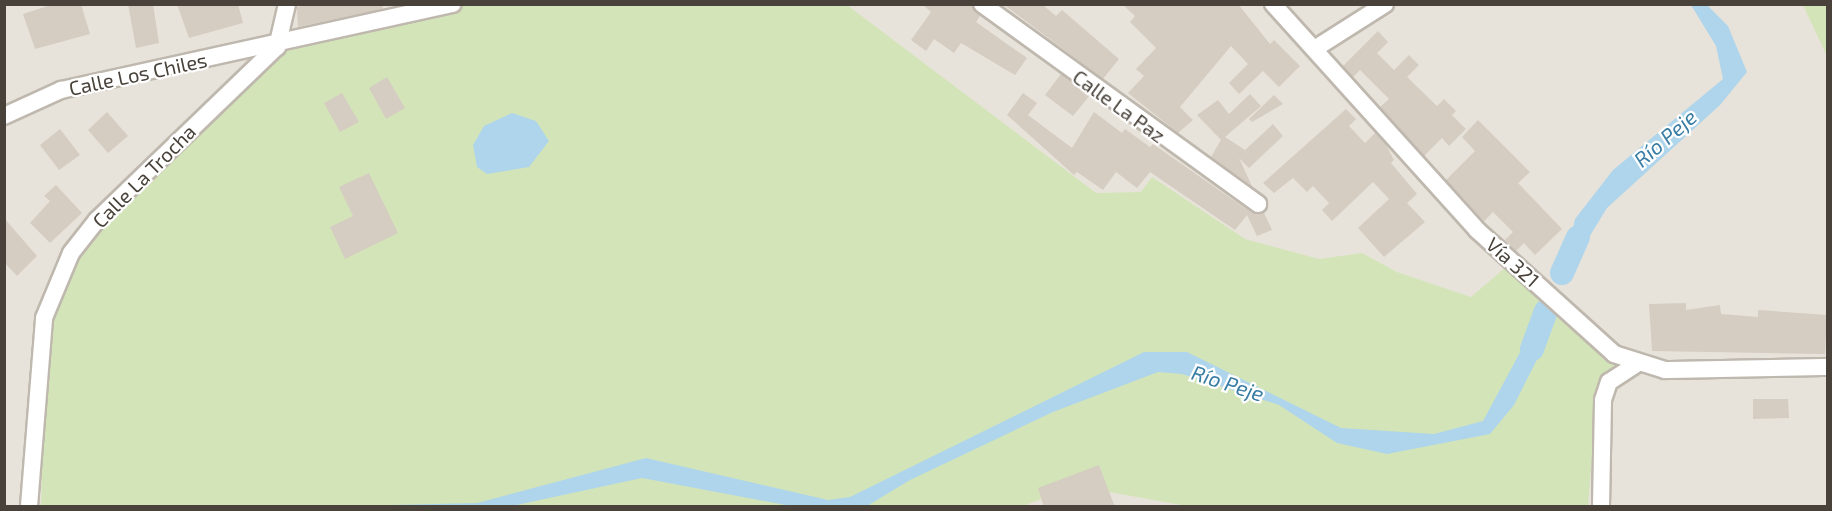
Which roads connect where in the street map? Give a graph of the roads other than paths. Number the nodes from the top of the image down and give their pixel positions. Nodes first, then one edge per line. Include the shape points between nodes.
1 (287, 4) edge
2 (453, 4) edge
3 (982, 4) edge
4 (1273, 4) edge
5 (1386, 4) edge
6 (277, 47) junction
7 (1316, 48) junction
8 (4, 116) edge
9 (1258, 204) dead end
10 (1635, 365) junction
11 (1827, 367) edge
12 (29, 507) edge
13 (1601, 507) edge

1 - 6 street
2 - 6 street
3 - 9 street, Calle La Paz
4 - 7 street, Vía 321
5 - 7 street
6 - 8 street, Calle Los Chiles via 61,90
6 - 12 street, Calle La Trocha via 97,220 71,253 44,318
7 - 10 street, Vía 321 via 1477,230 1614,354
10 - 11 street, Vía 321 via 1665,370
10 - 13 street via 1609,382 1603,400

